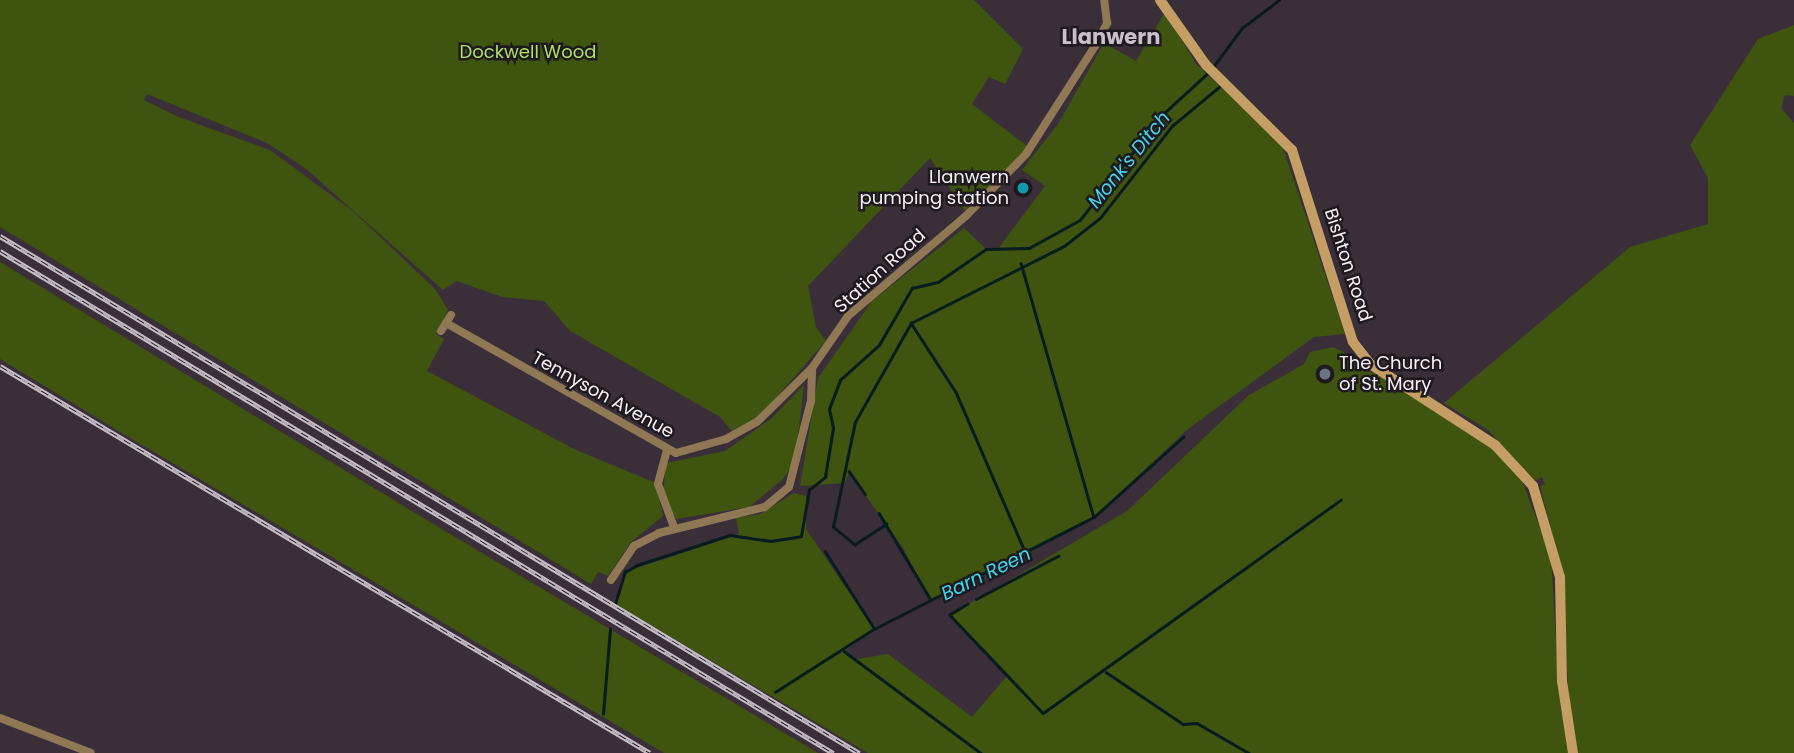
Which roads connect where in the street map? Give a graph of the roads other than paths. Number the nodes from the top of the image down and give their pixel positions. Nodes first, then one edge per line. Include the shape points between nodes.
1 (1104, 0) edge
2 (1160, 0) edge
3 (446, 323) dead end
4 (812, 368) junction
5 (667, 450) junction
6 (674, 527) junction
7 (611, 580) dead end
8 (0, 718) edge
9 (91, 753) edge
10 (1573, 753) edge

1 - 4 street, Station Road via 1107,23 1096,46 1026,154 966,216 848,316
2 - 10 street, Bishton Road via 1206,65 1292,150 1353,342 1370,364 1495,445 1533,486 1560,577 1562,681
3 - 5 street, Tennyson Avenue
4 - 5 street, Tennyson Avenue via 757,422 726,439
4 - 6 street via 811,401 789,487 765,508
5 - 6 street via 659,484
6 - 7 street via 634,546
8 - 9 street

